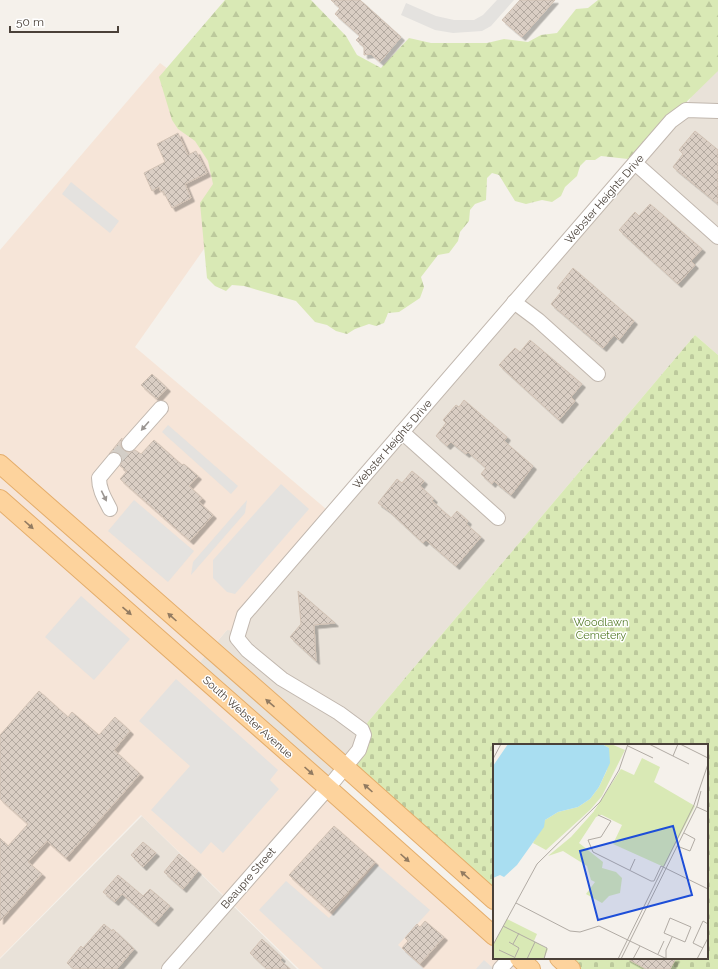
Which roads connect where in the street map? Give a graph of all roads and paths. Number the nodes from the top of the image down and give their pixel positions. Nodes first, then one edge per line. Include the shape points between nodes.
1 (718, 111) edge
2 (635, 163) junction
3 (718, 237) edge
4 (514, 302) junction
5 (598, 374) dead end
6 (161, 408) dead end
7 (402, 432) junction
8 (129, 444) tunnel mouth
9 (114, 460) tunnel mouth
10 (0, 464) edge
11 (0, 499) edge
12 (110, 509) dead end
13 (498, 518) dead end
14 (345, 767) junction
15 (328, 788) junction
16 (493, 899) edge
17 (493, 935) edge
18 (509, 959) edge
19 (520, 959) edge
20 (560, 959) edge
21 (169, 969) edge
22 (500, 969) edge
23 (531, 969) edge
24 (571, 969) edge

1 - 2 street, Webster Heights Drive via 686,110 672,121
2 - 3 street
2 - 4 street, Webster Heights Drive
4 - 5 street
4 - 7 street, Webster Heights Drive
6 -> 8 street
7 - 13 street
7 - 14 street, Webster Heights Drive via 244,615 236,638 282,678 362,730 364,735 359,750
9 -> 12 street via 99,478 99,486
14 -> 10 main road
11 -> 15 main road, South Webster Avenue
14 - 15 street, Webster Heights Drive
16 -> 14 main road
15 -> 17 main road, South Webster Avenue
15 - 21 street, Beaupre Street
18 - 22 street
19 - 23 main road
20 - 24 main road

